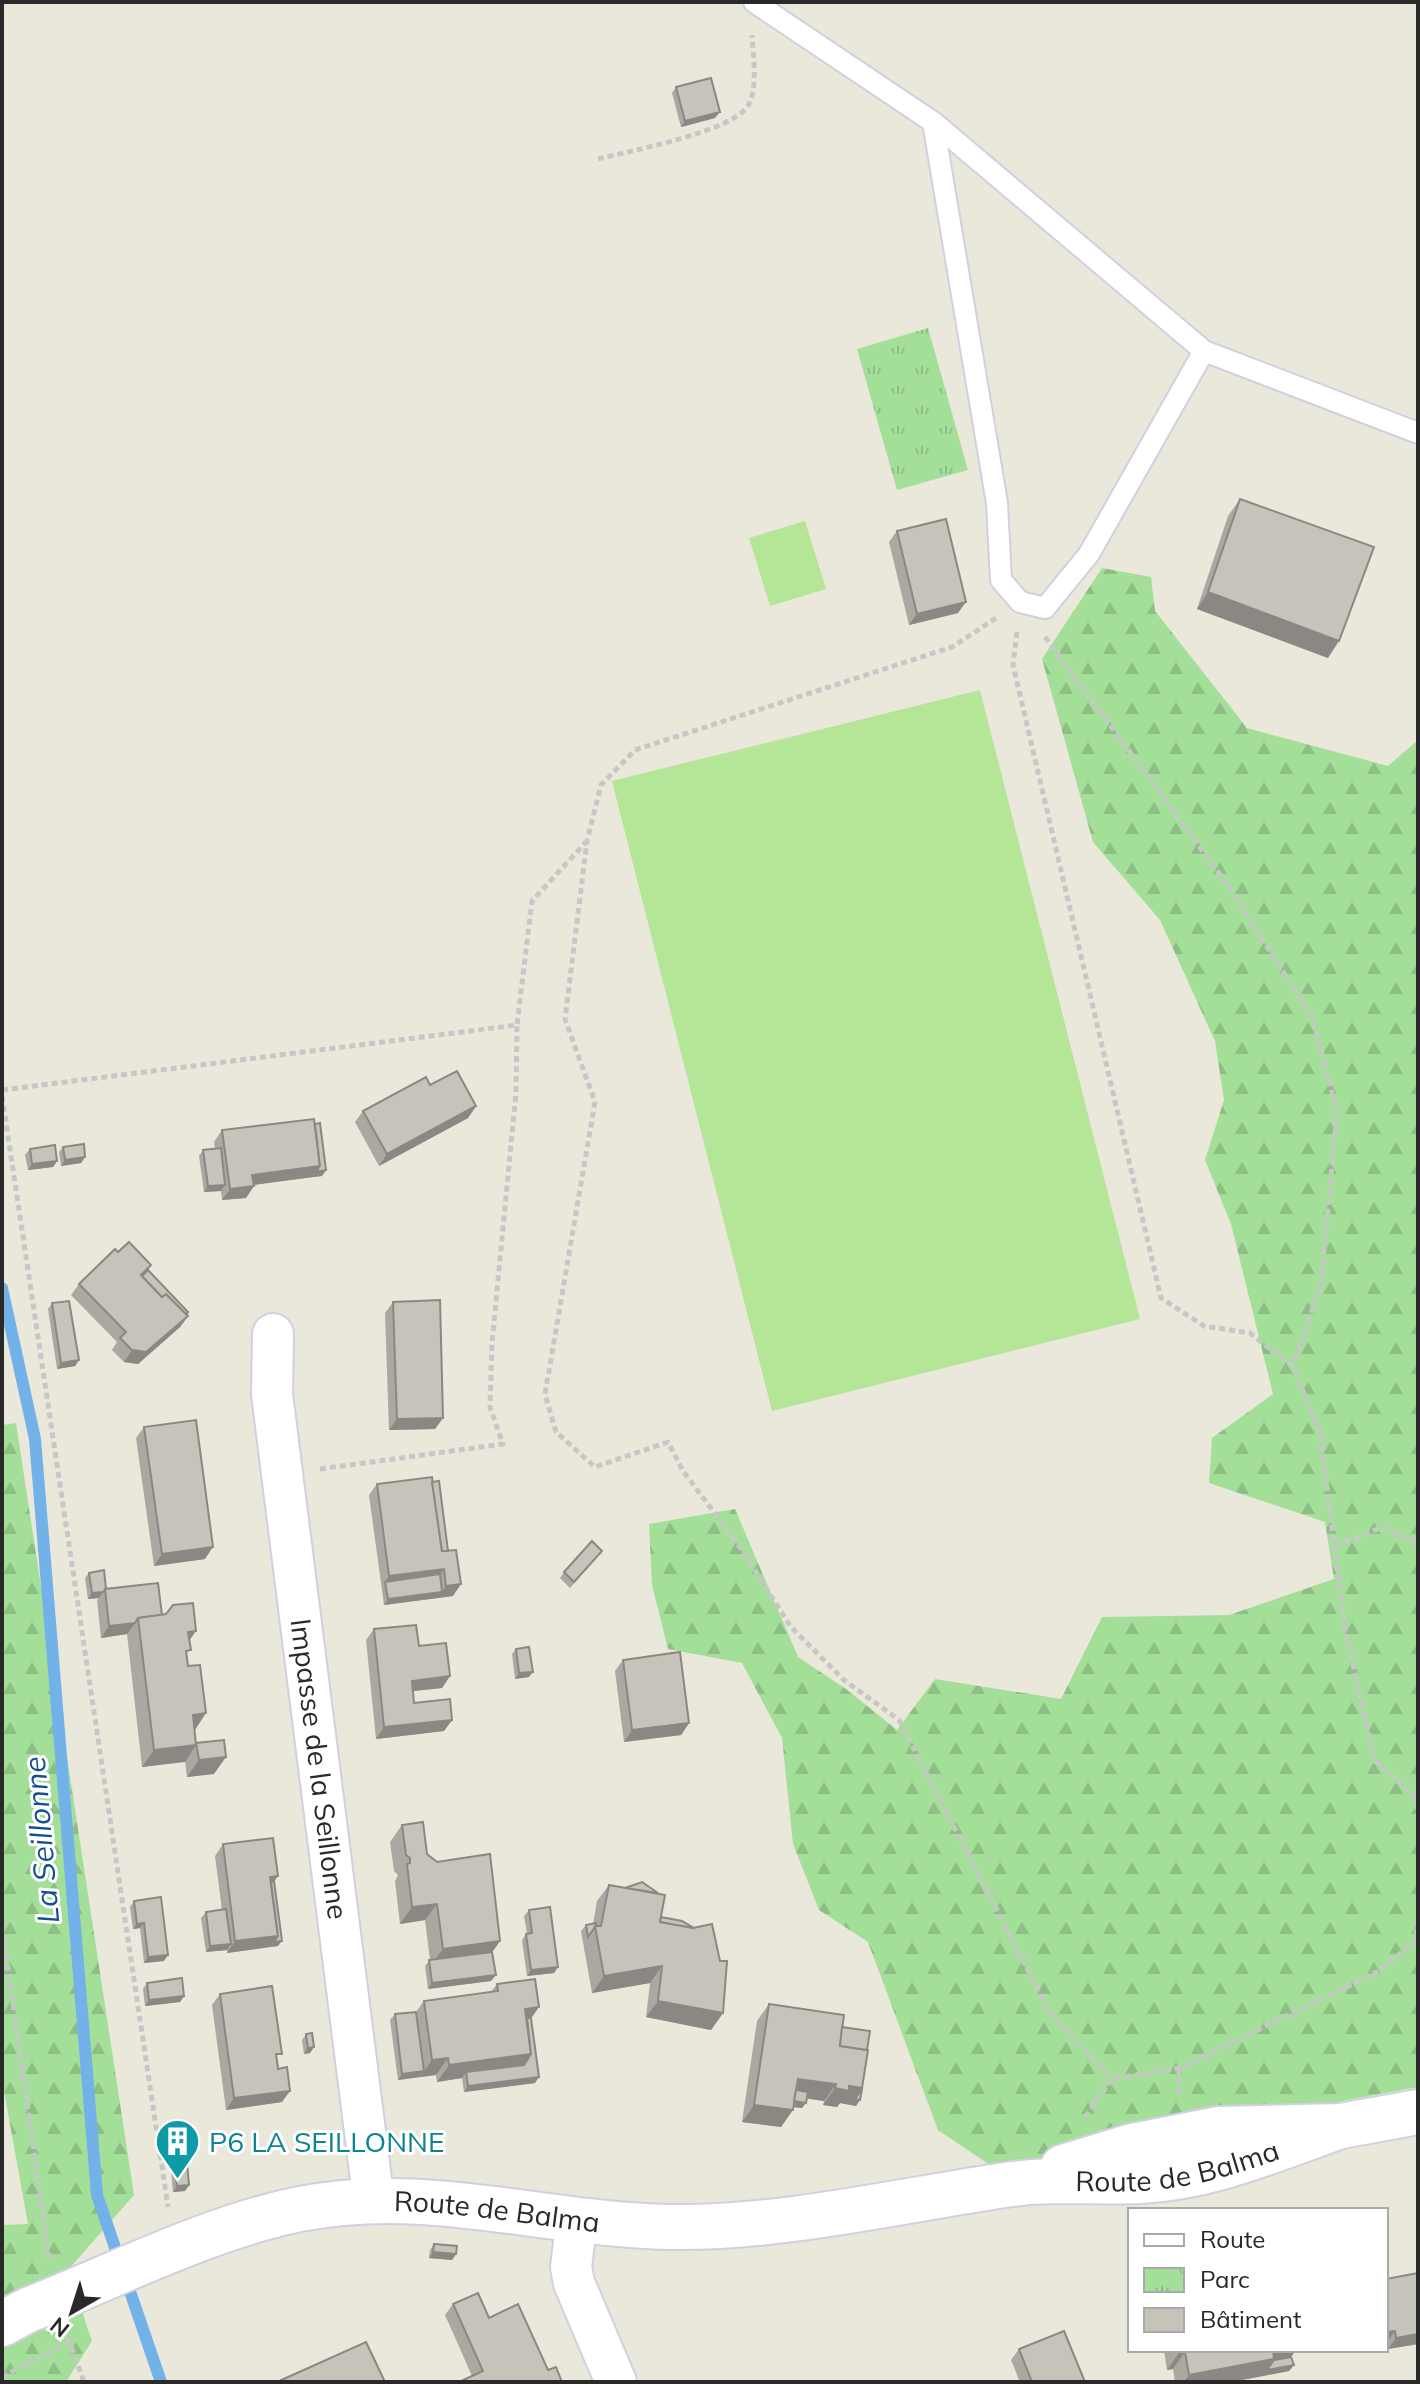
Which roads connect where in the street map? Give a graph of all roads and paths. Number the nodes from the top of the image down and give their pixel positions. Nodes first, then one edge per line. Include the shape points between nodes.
1 (754, 2) edge
2 (751, 28) dead end
3 (933, 122) junction
4 (598, 159) dead end
5 (1204, 351) junction
6 (1418, 433) edge
7 (1020, 602) junction
8 (587, 841) junction
9 (517, 1025) junction
10 (2, 1090) edge
11 (2, 1096) edge
12 (273, 1334) dead end
13 (1293, 1367) junction
14 (282, 1474) junction
15 (1418, 1544) edge
16 (1336, 1546) junction
17 (1418, 1810) edge
18 (1418, 1922) edge
19 (2, 1925) edge
20 (1112, 2079) junction
21 (1418, 2112) edge
22 (1028, 2177) junction
23 (374, 2203) junction
24 (577, 2219) junction
25 (166, 2255) junction
26 (68, 2294) junction
27 (2, 2324) edge
28 (84, 2382) edge
29 (616, 2382) edge

1 - 3 lane
2 - 4 path via 749,105 729,124
3 - 5 lane
3 - 7 lane via 997,503 1001,580
5 - 6 lane
5 - 7 lane via 1089,554 1045,608
7 - 8 path via 952,647 635,750 601,785
7 - 13 path via 1013,665 1161,1298 1204,1326 1250,1333
7 - 13 path via 1227,884 1312,1017 1337,1112 1321,1284
8 - 9 path via 532,901
8 - 20 path via 565,1019 595,1102 545,1394 556,1432 595,1467 668,1442 791,1627 844,1680 899,1720 1050,2013
9 - 10 path
9 - 14 path via 516,1092 492,1343 490,1407 503,1444
11 - 25 path
12 - 14 street, Impasse de la Seillonne via 272,1394
13 - 16 path via 1320,1433
14 - 23 street, Impasse de la Seillonne
15 - 16 path via 1383,1527
16 - 17 path via 1345,1628 1374,1760 1412,1794
18 - 20 path via 1415,1942 1377,1972 1179,2068
19 - 26 path
20 - 22 path
21 - 22 street, Route de Balma via 1341,2126 1218,2129 1132,2146
22 - 24 street, Route de Balma via 745,2223 673,2227
23 - 24 street, Route de Balma via 470,2204
23 - 25 street, Route de Balma via 302,2209 249,2222
24 - 29 street via 574,2283
25 - 26 street, Route de Balma
26 - 27 street, Route de Balma
26 - 28 path

